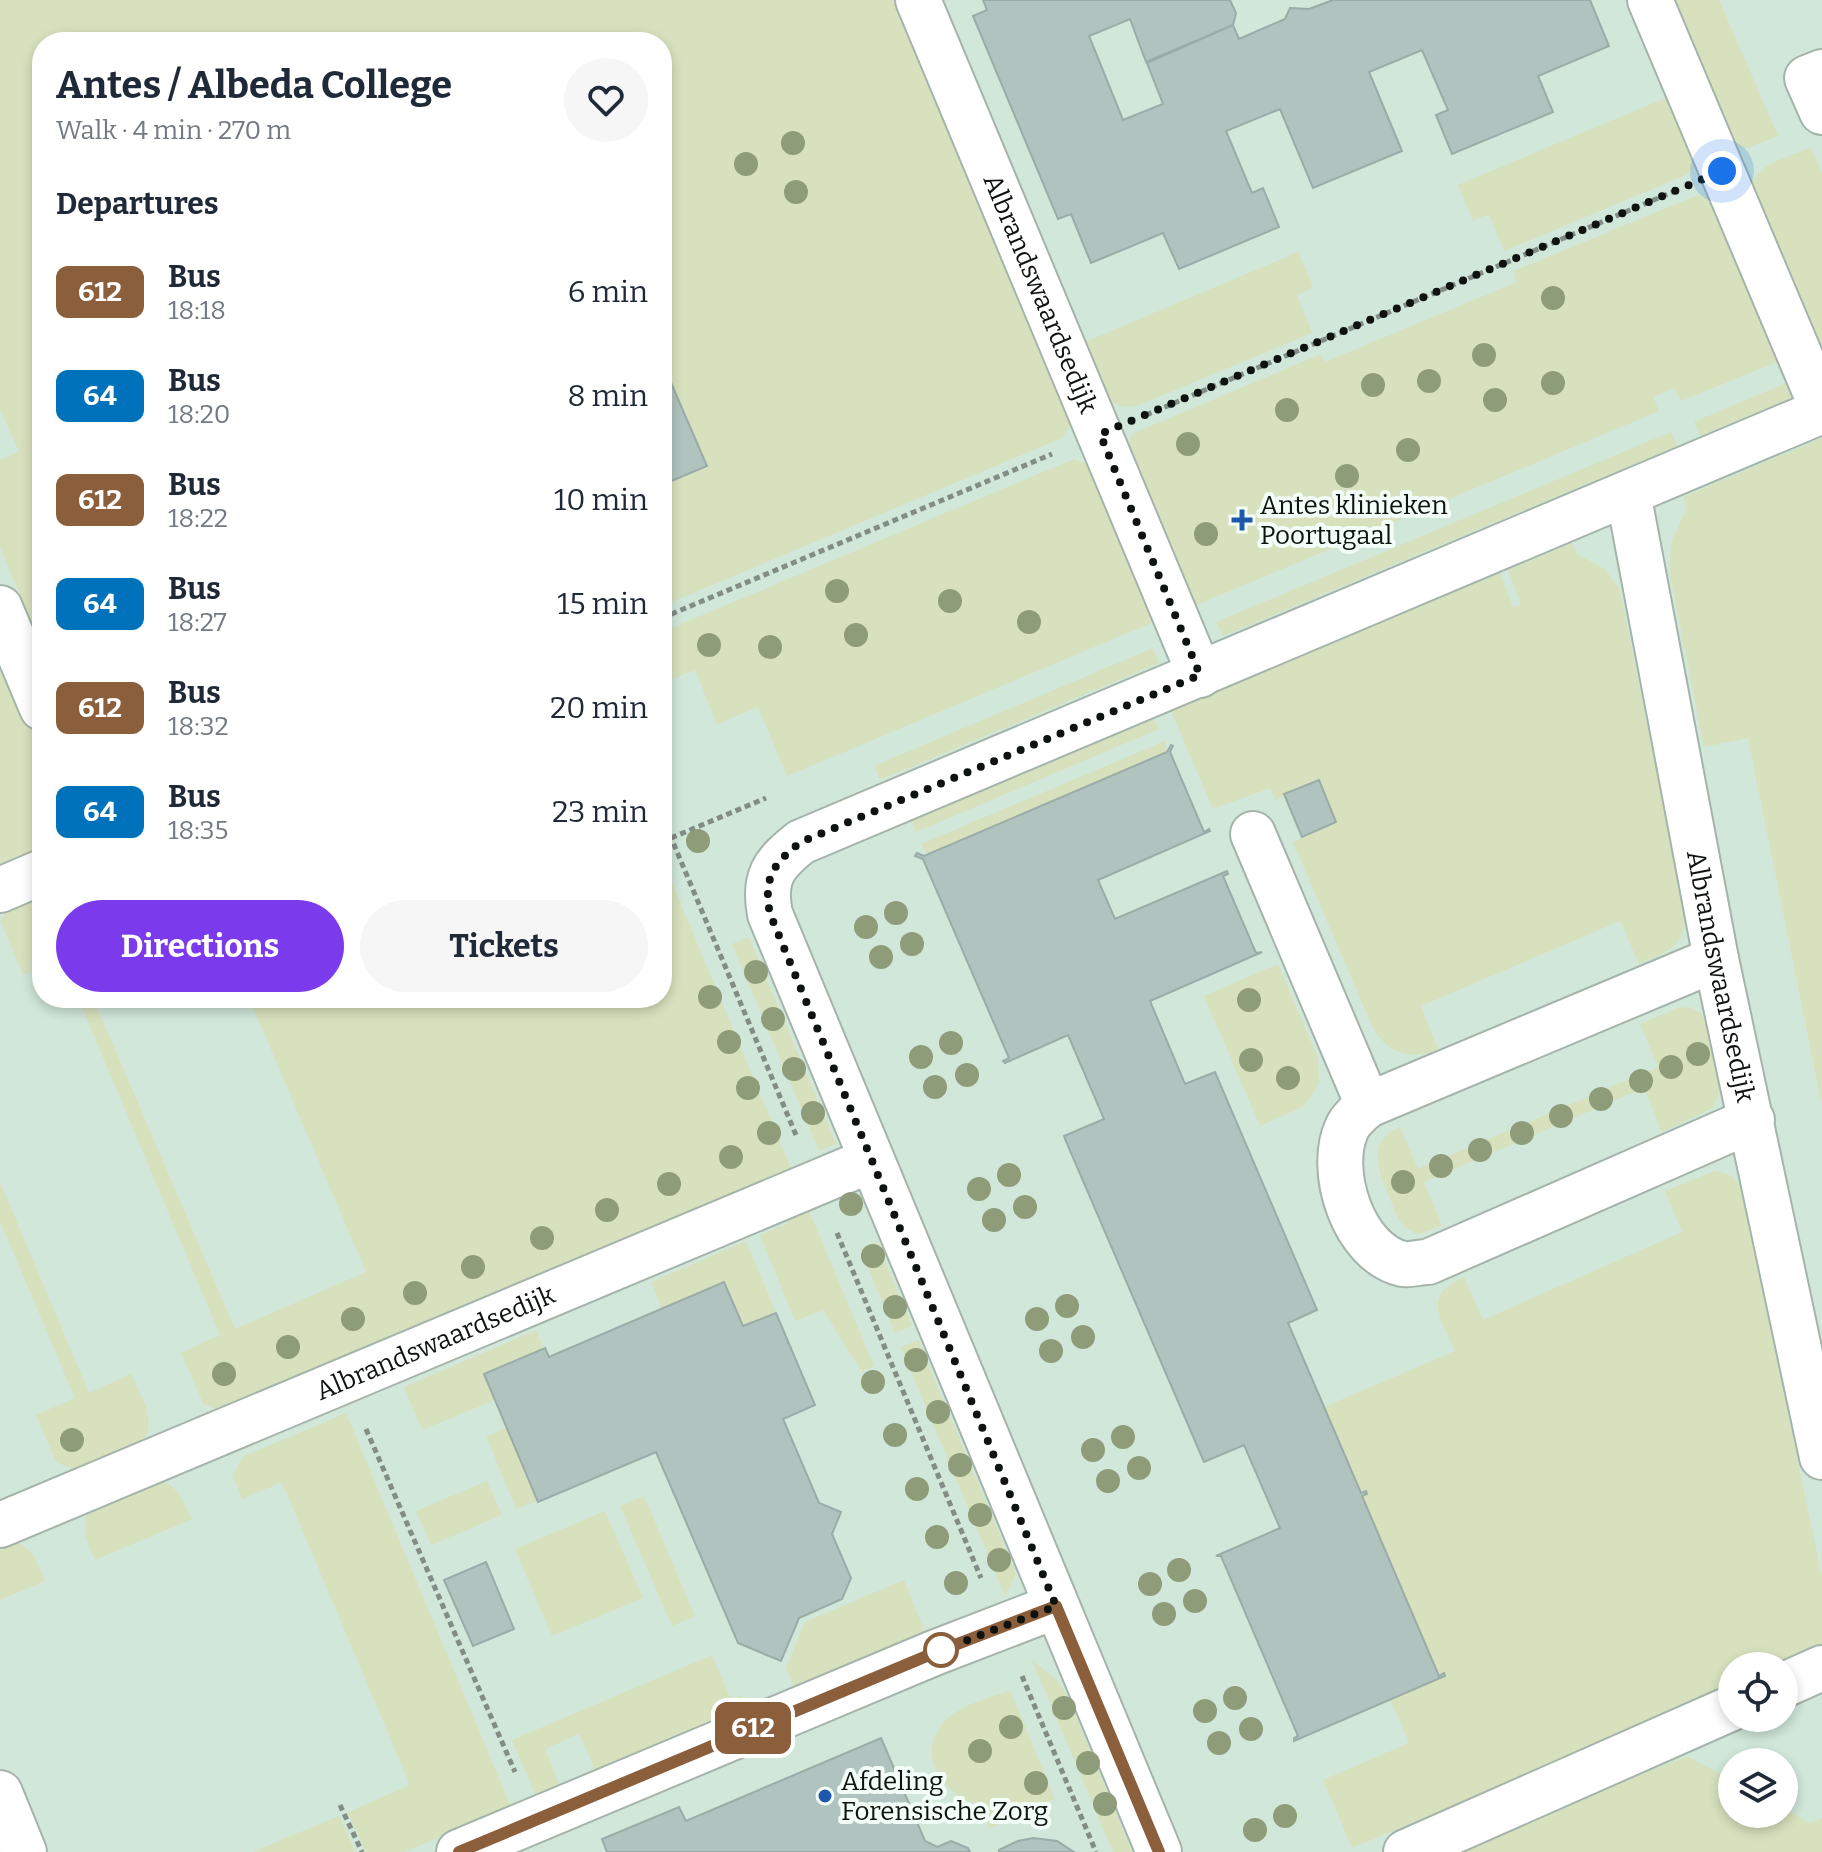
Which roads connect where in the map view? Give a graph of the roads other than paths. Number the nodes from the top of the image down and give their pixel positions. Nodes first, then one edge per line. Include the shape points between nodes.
1 (918, 0) edge
2 (1650, 0) edge
3 (1822, 72) edge
4 (1822, 112) edge
5 (1822, 409) edge
6 (1628, 493) junction
7 (0, 608) edge
8 (32, 675) edge
9 (1200, 675) junction
10 (1253, 834) dead end
11 (32, 876) edge
12 (0, 890) edge
13 (1716, 959) junction
14 (1368, 1105) junction
15 (1752, 1120) junction
16 (871, 1160) junction
17 (1822, 1457) edge
18 (0, 1525) edge
19 (1056, 1606) junction
20 (1822, 1668) edge
21 (1798, 1679) edge
22 (1718, 1714) edge
23 (0, 1793) edge
24 (24, 1852) edge
25 (459, 1852) edge
26 (1159, 1852) edge
27 (1406, 1852) edge

1 - 9 street, Albrandswaardsedijk
2 - 5 street
3 - 4 street via 1807,78
5 - 6 street
6 - 9 street
6 - 13 street, Albrandswaardsedijk
7 - 8 street
9 - 16 street via 801,842 772,870 767,887 770,914
10 - 14 street
11 - 12 street
13 - 14 street
13 - 15 street, Albrandswaardsedijk
14 - 15 street via 1348,1125 1340,1149 1340,1180 1363,1235 1384,1255 1404,1264 1428,1262
15 - 17 street, Albrandswaardsedijk
16 - 18 street, Albrandswaardsedijk
16 - 19 street
19 - 25 street
19 - 26 street
20 - 21 street
22 - 27 street
23 - 24 street

